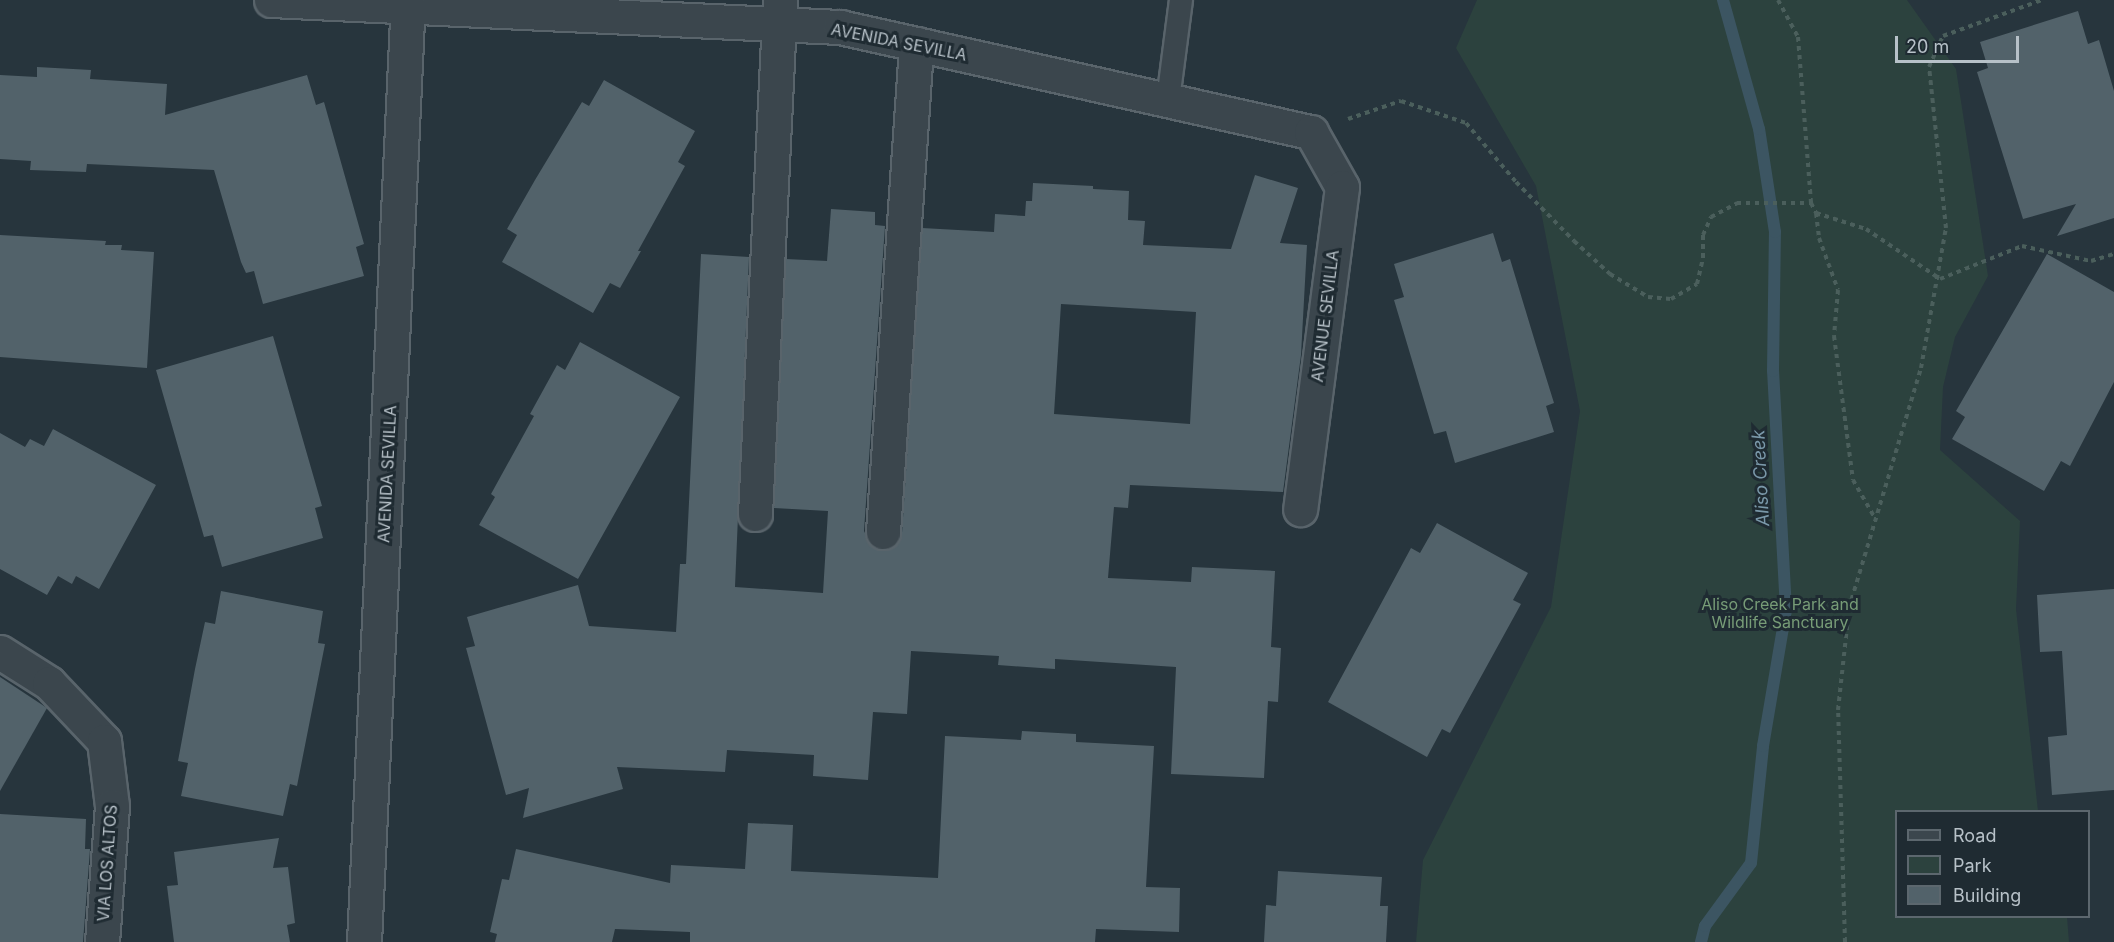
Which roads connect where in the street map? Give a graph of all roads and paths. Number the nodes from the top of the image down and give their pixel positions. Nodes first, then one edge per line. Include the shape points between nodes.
1 (271, 0) edge
2 (1181, 0) edge
3 (1778, 0) edge
4 (2042, 0) edge
5 (408, 3) edge
6 (779, 12) edge
7 (916, 44) junction
8 (1168, 100) junction
9 (1311, 132) junction
10 (1811, 202) junction
11 (1816, 213) junction
12 (2114, 254) edge
13 (1940, 279) junction
14 (1300, 509) dead end
15 (755, 514) dead end
16 (1876, 521) junction
17 (883, 532) dead end
18 (0, 652) edge
19 (102, 942) edge
20 (364, 942) edge
21 (1845, 942) edge

1 - 5 street
2 - 8 lane
3 - 10 path via 1798,37
4 - 13 path via 1943,36 1929,67 1946,228
5 - 6 street, AVENIDA SEVILLA
5 - 20 street, AVENIDA SEVILLA
6 - 7 street, AVENIDA SEVILLA
6 - 15 street
7 - 8 street, AVENIDA SEVILLA
7 - 17 street
8 - 9 street, AVENIDA SEVILLA
9 - 10 path via 1401,101 1467,123 1516,182 1574,241 1610,274 1648,297 1671,299 1697,284 1703,258 1702,235 1711,217 1737,203
9 - 14 street, AVENUE SEVILLA via 1342,187
10 - 11 path
11 - 13 path via 1866,229
11 - 16 path via 1819,238 1838,290 1834,336 1852,480
12 - 13 path via 2091,261 2022,246
13 - 16 path via 1921,368
16 - 21 path via 1848,608 1838,710
18 - 19 street, VIA LOS ALTOS via 50,683 104,741 112,806

